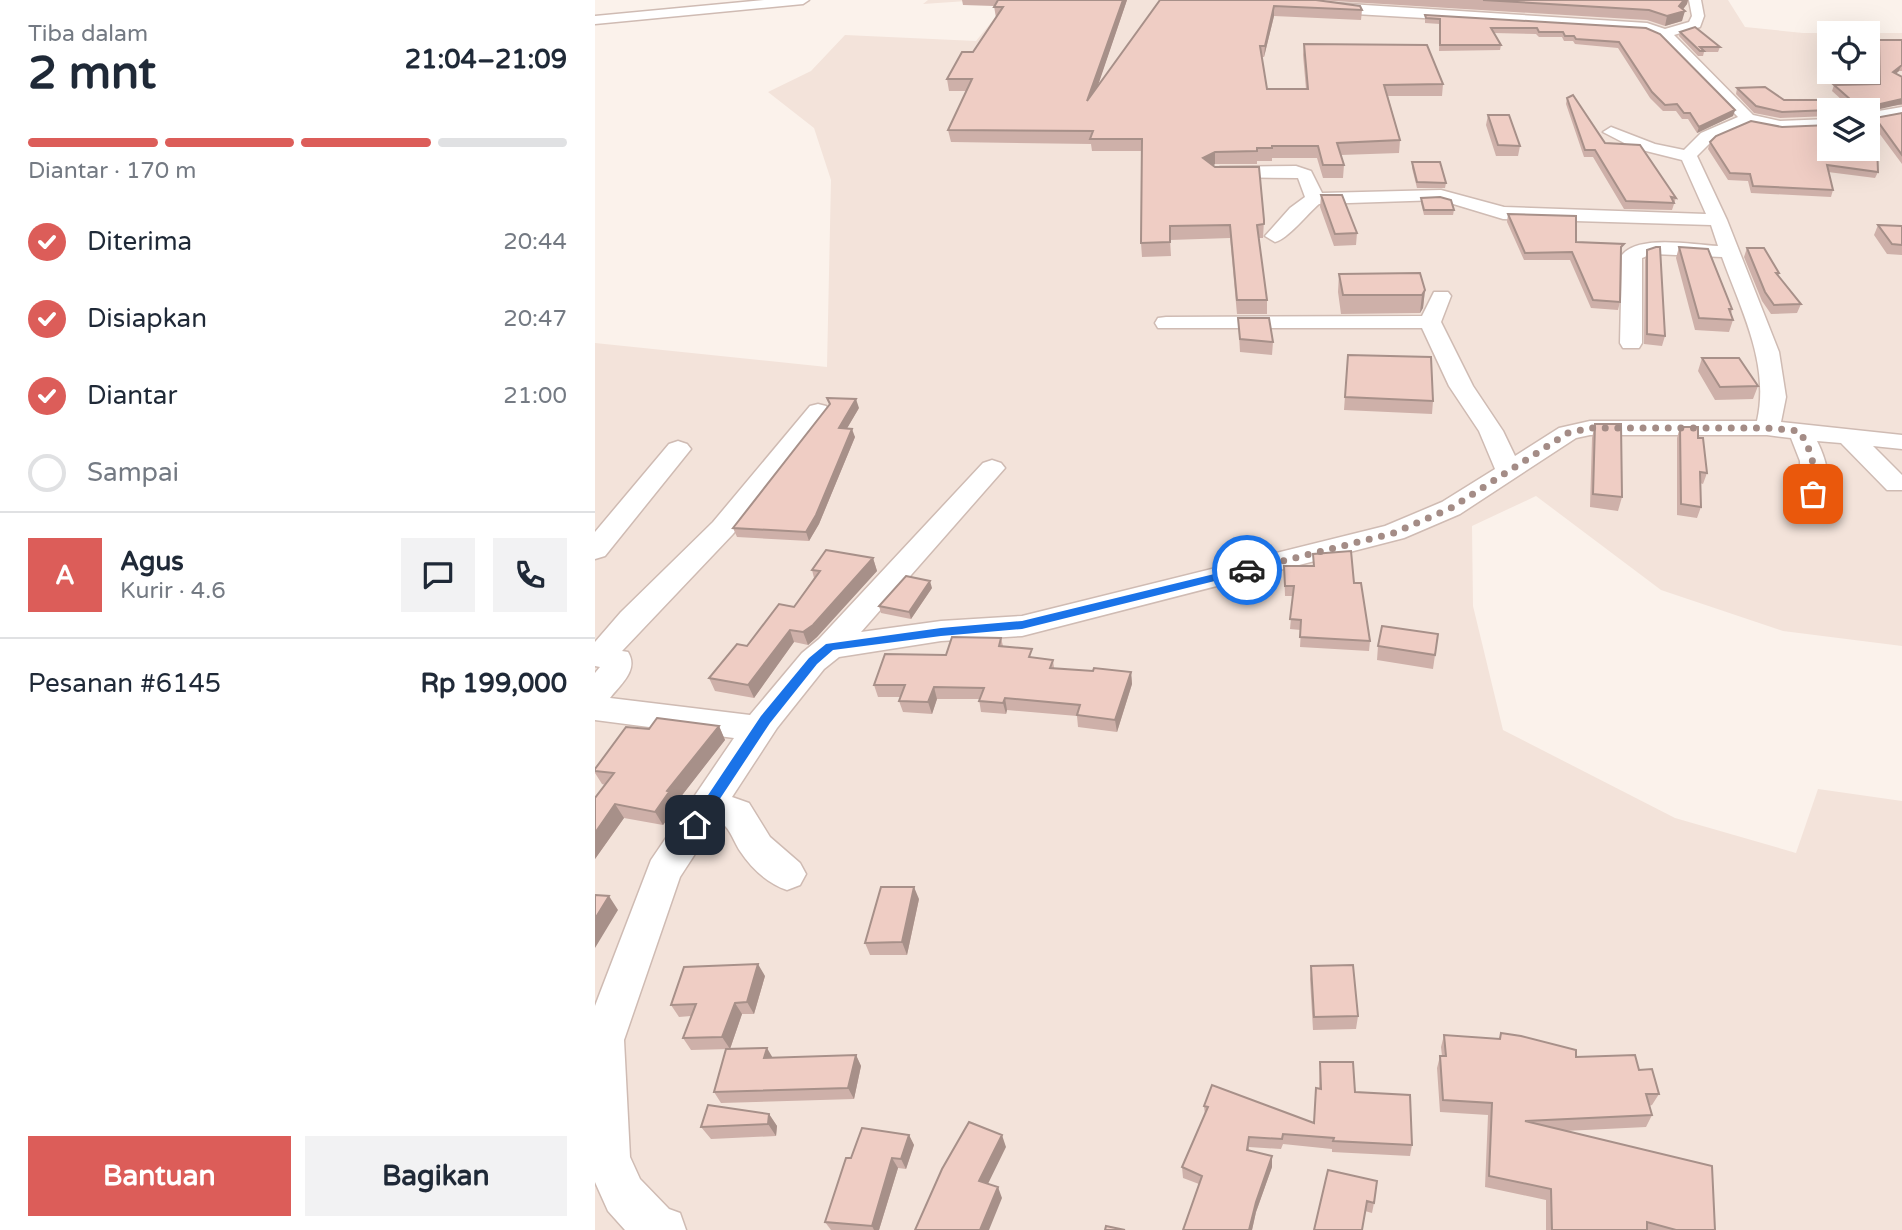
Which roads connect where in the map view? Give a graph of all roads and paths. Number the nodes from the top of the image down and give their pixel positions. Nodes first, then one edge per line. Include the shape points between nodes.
1 (803, 0) edge
2 (1292, 0) edge
3 (1695, 0) edge
4 (1507, 5) edge
5 (1595, 6) edge
6 (1514, 18) junction
7 (595, 20) edge
8 (1587, 22) junction
9 (1665, 34) junction
10 (1902, 111) edge
11 (1880, 115) edge
12 (1748, 119) junction
13 (1817, 124) edge
14 (1611, 132) dead end
15 (1689, 156) junction
16 (1215, 172) edge
17 (1315, 199) junction
18 (1718, 220) junction
19 (1275, 236) dead end
20 (1730, 253) junction
21 (1441, 296) dead end
22 (1430, 322) junction
23 (1166, 323) dead end
24 (1631, 343) dead end
25 (818, 411) dead end
26 (1767, 428) junction
27 (1799, 431) junction
28 (1850, 438) junction
29 (1902, 442) edge
30 (678, 449) dead end
31 (992, 468) dead end
32 (1509, 472) junction
33 (1896, 484) dead end
34 (1813, 494) dead end
35 (595, 550) edge
36 (830, 647) junction
37 (598, 655) edge
38 (595, 694) edge
39 (595, 708) edge
40 (759, 729) junction
41 (710, 803) junction
42 (787, 874) dead end
43 (599, 1040) edge
44 (663, 1230) edge

1 - 7 street
2 - 6 street via 1338,9
3 - 9 street via 1695,24
4 - 6 street
5 - 8 street
6 - 8 street
8 - 9 street
9 - 12 street
10 - 11 street
12 - 13 street via 1780,126
12 - 15 street via 1702,140
14 - 15 street via 1663,153
15 - 18 street
16 - 17 street via 1296,171 1305,176
17 - 18 street via 1441,195 1503,213
17 - 19 street
18 - 20 street
20 - 24 street via 1651,248 1632,255
20 - 26 street via 1768,352 1775,397
21 - 22 street
22 - 23 street
22 - 32 street
25 - 37 street via 723,528
26 - 27 street
26 - 32 street via 1590,428 1568,433
27 - 28 street
27 - 34 street via 1810,448
28 - 29 street
28 - 33 street
30 - 35 street
31 - 36 street
32 - 36 street via 1451,508 1394,533 1022,625
36 - 40 street via 813,661
37 - 38 street via 617,660 616,669
39 - 40 street
40 - 41 street
41 - 42 street via 737,813 769,863
41 - 43 street via 664,871
43 - 44 street via 608,1159 624,1195 653,1226

